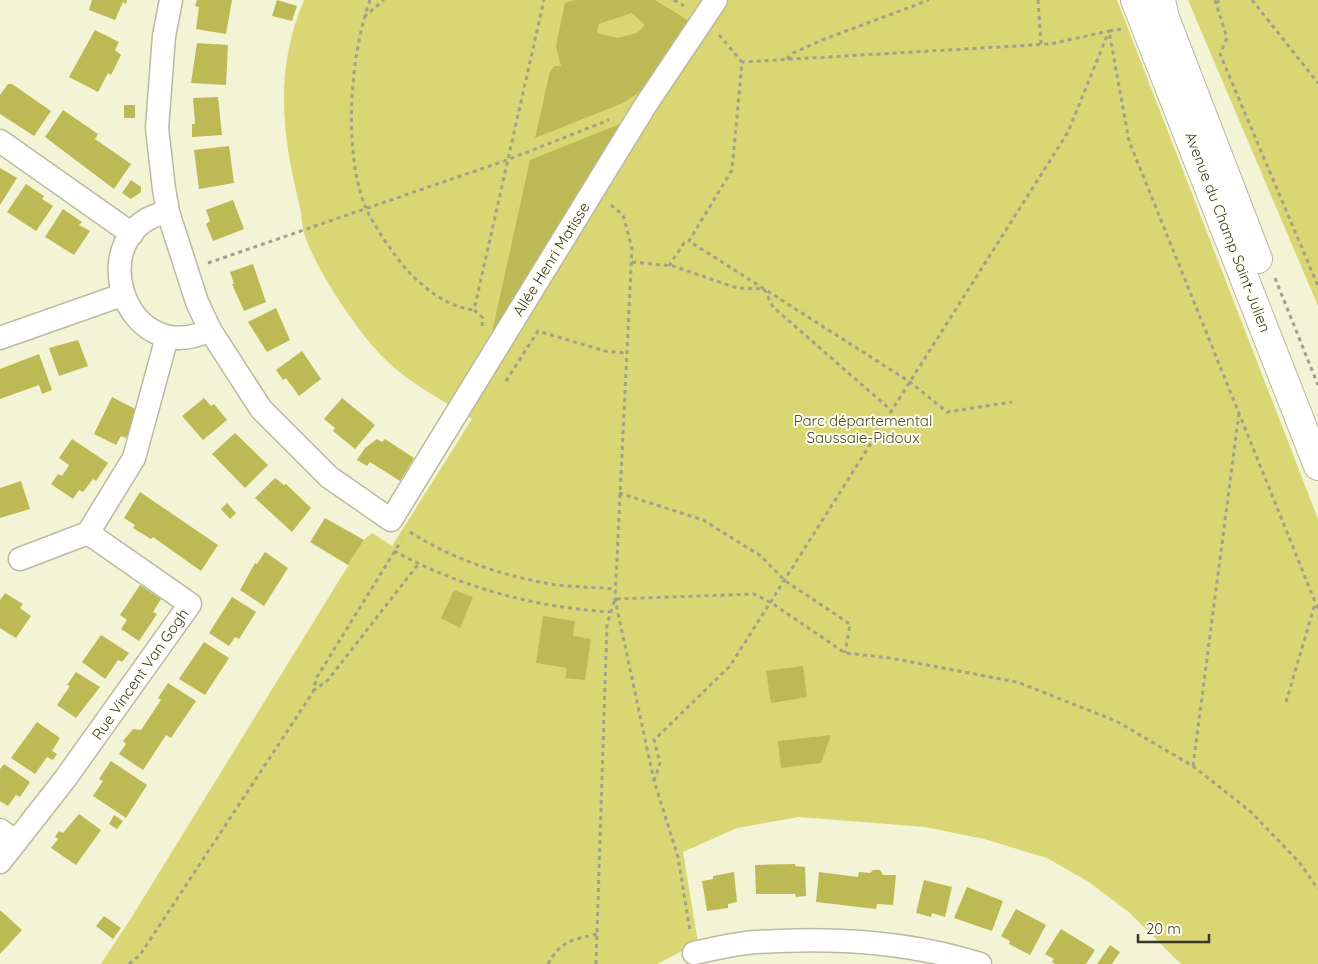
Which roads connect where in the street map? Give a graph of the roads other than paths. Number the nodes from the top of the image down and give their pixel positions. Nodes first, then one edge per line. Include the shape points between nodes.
1 (171, 0) edge
2 (1135, 0) edge
3 (1161, 0) edge
4 (710, 9) edge
5 (0, 141) edge
6 (168, 212) junction
7 (132, 234) junction
8 (122, 295) junction
9 (210, 330) junction
10 (167, 337) junction
11 (0, 338) edge
12 (1318, 414) edge
13 (1318, 466) edge
14 (88, 533) junction
15 (20, 559) dead end
16 (8, 836) edge
17 (0, 862) edge
18 (694, 953) road end
19 (980, 964) edge

1 - 6 street via 164,36 157,128
2 - 13 main road, Avenue du Champ Saint-Julien
3 - 12 main road, Avenue du Champ Saint-Julien
4 - 9 street, Allée Henri Matisse via 593,191 403,525 329,477 261,409
5 - 7 street
6 - 7 street via 146,220
6 - 9 street via 186,271
7 - 8 street via 121,259
8 - 10 street via 144,324
8 - 11 street
9 - 10 street via 188,339
10 - 14 street via 134,458
14 - 15 street
14 - 16 street, Rue Vincent Van Gogh via 190,604 66,779
16 - 17 street
18 - 19 street via 756,942 838,941 908,947

